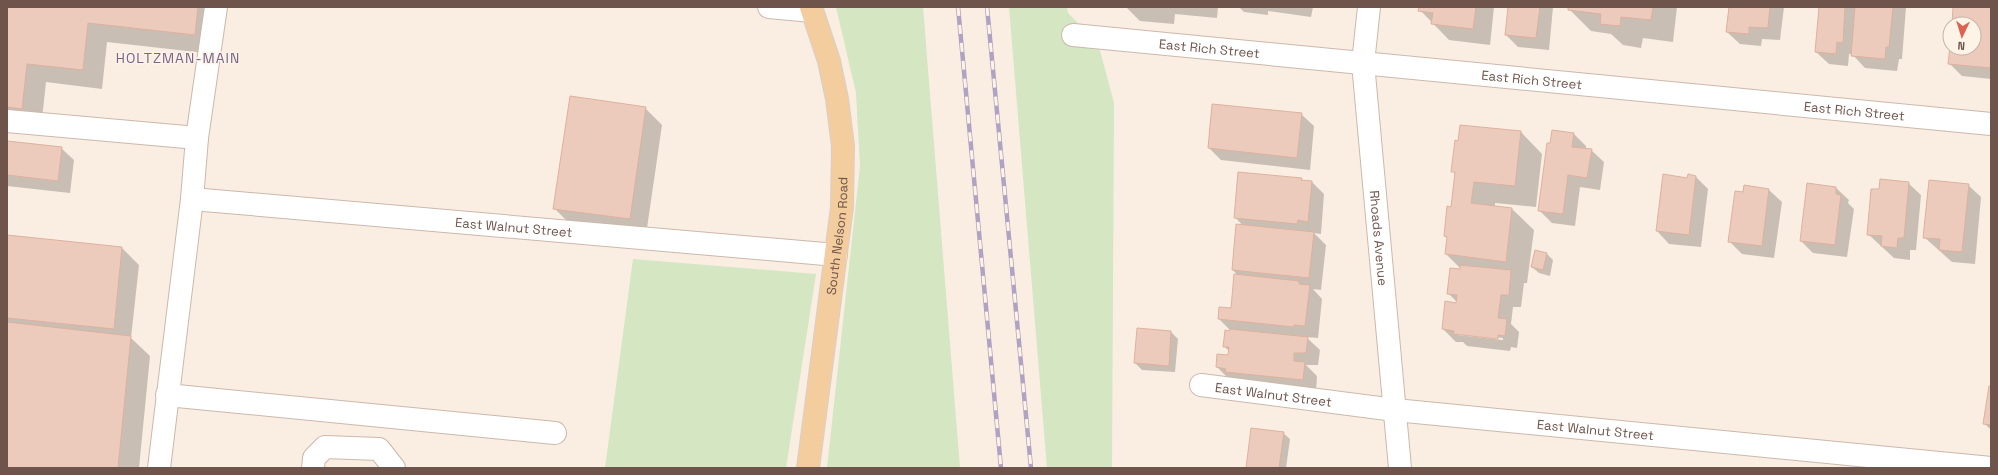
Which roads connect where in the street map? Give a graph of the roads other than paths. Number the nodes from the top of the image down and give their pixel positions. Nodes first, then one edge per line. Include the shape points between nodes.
1 (216, 7) edge
2 (769, 7) edge
3 (1368, 7) edge
4 (812, 9) edge
5 (1073, 35) dead end
6 (1363, 63) junction
7 (7, 121) edge
8 (1991, 124) edge
9 (197, 138) junction
10 (192, 199) junction
11 (836, 255) junction
12 (1202, 385) dead end
13 (168, 395) junction
14 (1394, 410) junction
15 (555, 433) dead end
16 (159, 468) edge
17 (313, 468) edge
18 (394, 468) edge
19 (808, 468) edge
20 (1400, 468) edge
21 (1991, 468) edge

1 - 9 street
2 - 4 street
3 - 6 street, Rhoads Avenue
4 - 11 main road, South Nelson Road via 829,61 843,146 842,207
5 - 6 street, East Rich Street
6 - 8 street, East Rich Street
6 - 14 street, Rhoads Avenue
7 - 9 street
9 - 10 street
10 - 11 street, East Walnut Street
10 - 13 street
11 - 19 main road, South Nelson Road
12 - 14 street, East Walnut Street
13 - 15 street
13 - 16 street
14 - 20 street, Rhoads Avenue
14 - 21 street, East Walnut Street
17 - 18 street via 314,458 325,448 379,449

